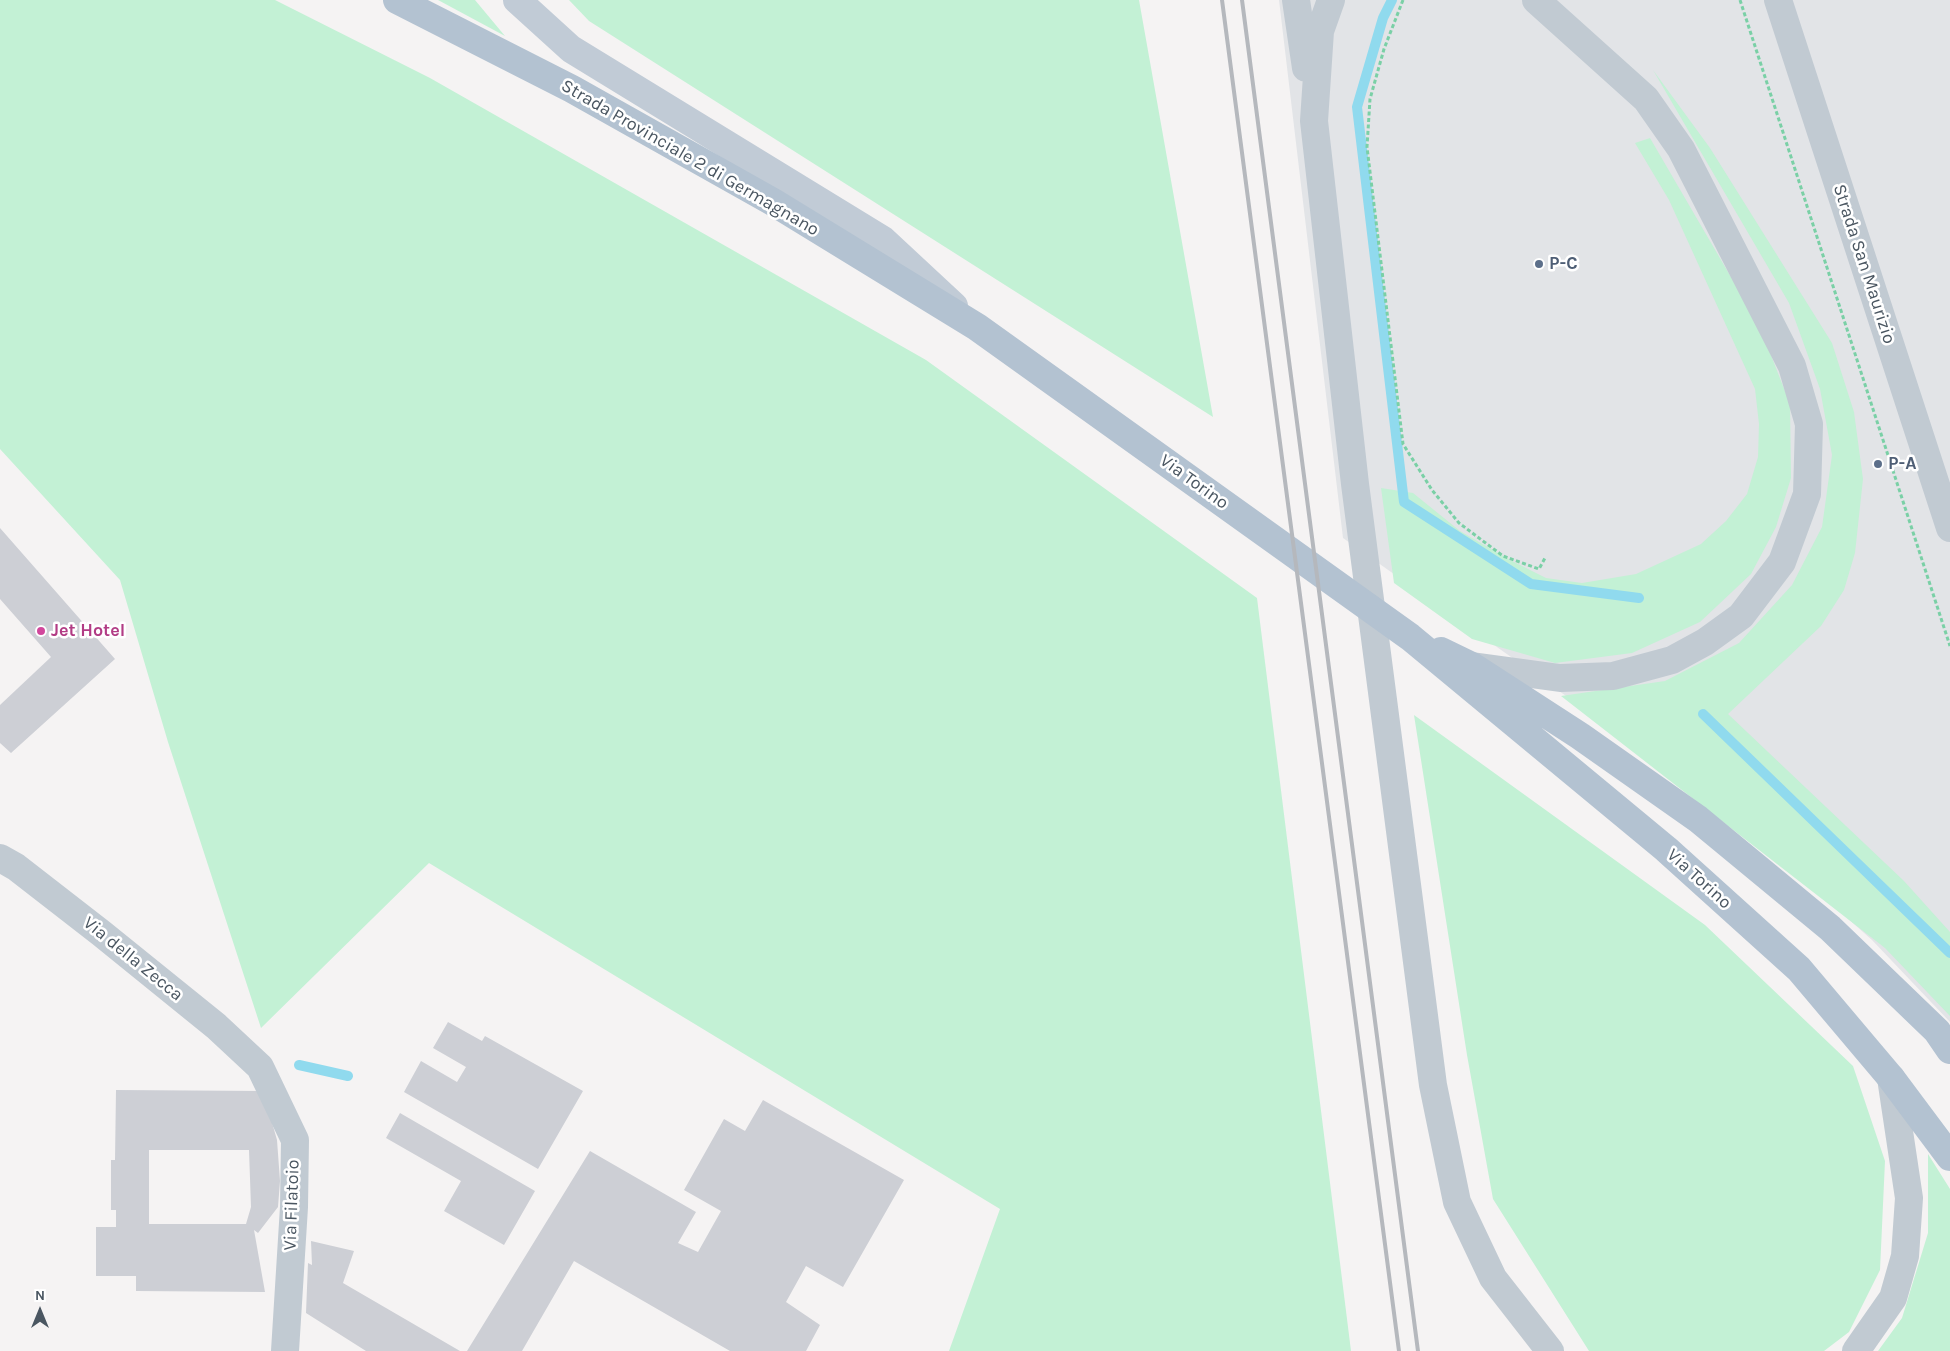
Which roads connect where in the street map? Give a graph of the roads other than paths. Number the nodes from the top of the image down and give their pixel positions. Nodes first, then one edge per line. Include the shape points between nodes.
1 (397, 0) edge
2 (517, 0) edge
3 (1296, 0) edge
4 (1331, 0) edge
5 (1536, 0) edge
6 (1778, 0) edge
7 (1314, 121) junction
8 (977, 327) junction
9 (1950, 528) edge
10 (1410, 637) junction
11 (1472, 666) junction
12 (0, 858) edge
13 (1950, 1050) edge
14 (260, 1067) joint
15 (1890, 1078) junction
16 (1950, 1157) edge
17 (1549, 1350) edge
18 (285, 1351) edge
19 (1856, 1351) edge

1 - 8 main road, Strada Provinciale 2 di Germagnano via 572,89 773,202
2 - 8 main road via 571,49 883,240
3 - 7 street
4 - 7 street via 1320,31
5 - 11 street via 1646,99 1681,149 1792,366 1809,424 1807,494 1782,562 1741,616 1705,642 1672,660 1613,676 1560,678
6 - 9 street, Strada San Maurizio
7 - 17 street via 1355,484 1435,1094 1457,1202 1493,1278
8 - 10 main road, Via Torino
10 - 11 main road, Via Torino
10 - 15 main road, Via Torino via 1666,849 1799,969
11 - 13 main road, Via Torino via 1580,736 1698,819 1830,928 1937,1031
12 - 14 street, Via della Zecca via 101,933 216,1026
14 - 18 street, Via Filatoio via 295,1140
15 - 16 main road, Via Torino
15 - 19 street via 1909,1198 1905,1256 1893,1298

